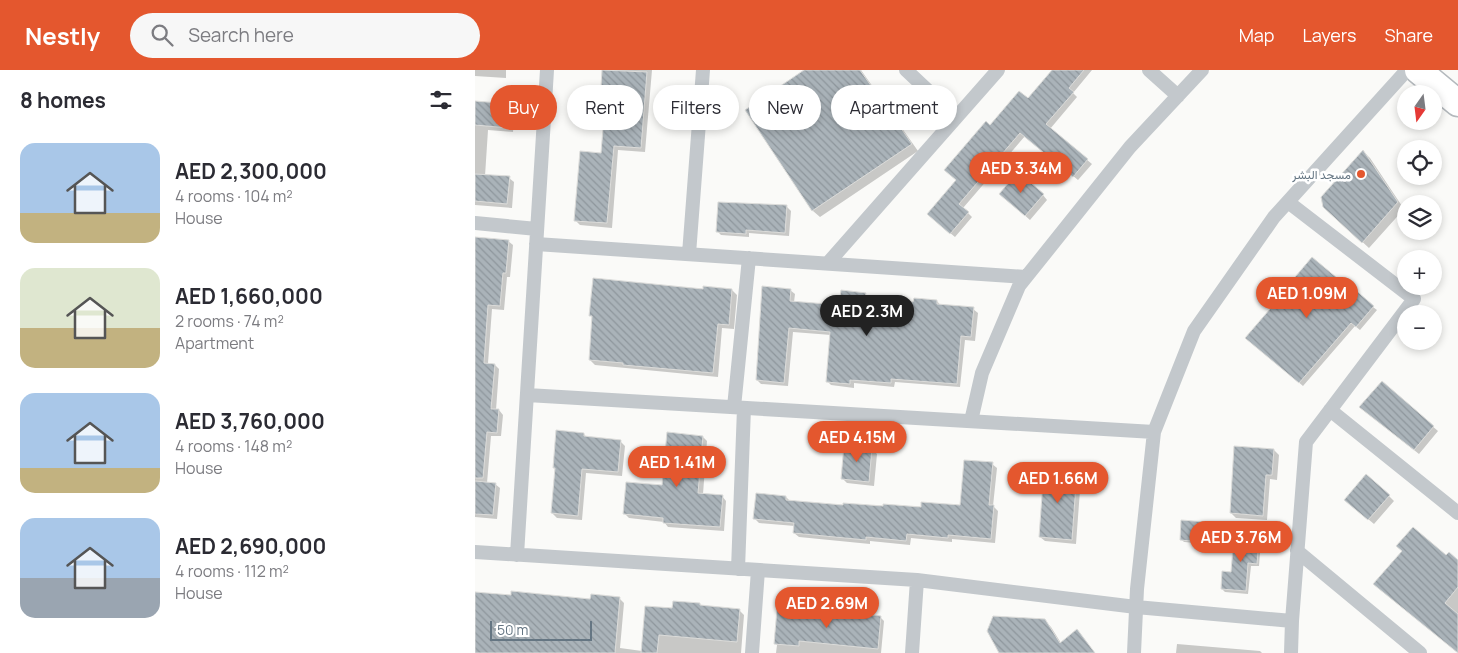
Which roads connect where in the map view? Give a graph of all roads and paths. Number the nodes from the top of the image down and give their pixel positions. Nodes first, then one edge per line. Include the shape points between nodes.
1 (547, 70) edge
2 (703, 70) edge
3 (906, 70) edge
4 (997, 70) edge
5 (1149, 70) edge
6 (1202, 70) edge
7 (1407, 70) edge
8 (1418, 70) edge
9 (922, 85) edge
10 (1178, 96) junction
11 (1458, 103) edge
12 (957, 116) edge
13 (945, 130) edge
14 (1288, 202) junction
15 (475, 223) edge
16 (537, 229) junction
17 (536, 244) junction
18 (689, 254) junction
19 (749, 258) junction
20 (828, 264) junction
21 (1027, 277) junction
22 (527, 395) junction
23 (739, 408) junction
24 (1330, 410) junction
25 (971, 421) junction
26 (1154, 432) junction
27 (1458, 513) edge
28 (1297, 551) junction
29 (475, 552) edge
30 (517, 555) junction
31 (738, 569) junction
32 (758, 570) junction
33 (917, 580) junction
34 (1136, 607) junction
35 (1292, 621) junction
36 (752, 653) edge
37 (912, 653) edge
38 (1134, 653) edge
39 (1291, 653) edge
40 (1420, 653) edge

1 - 16 street
2 - 18 street
3 - 9 street
4 - 12 street
5 - 10 street
6 - 10 street
7 - 14 street
8 - 11 highway
10 - 21 street via 1130,147
13 - 20 street
14 - 24 street via 1414,299
14 - 26 street via 1194,331
15 - 16 street
16 - 17 street
17 - 18 street
17 - 22 street
18 - 19 street
19 - 20 street
19 - 23 street
20 - 21 street
21 - 25 street via 1019,286 981,373
22 - 23 street
22 - 30 street
23 - 25 street
23 - 31 street
24 - 27 street
24 - 28 street via 1306,442
25 - 26 street
26 - 34 street
28 - 35 street
28 - 40 street
29 - 30 street
30 - 31 street
31 - 32 street
32 - 33 street
32 - 36 street
33 - 34 street
33 - 37 street
34 - 35 street
34 - 38 street
35 - 39 street

